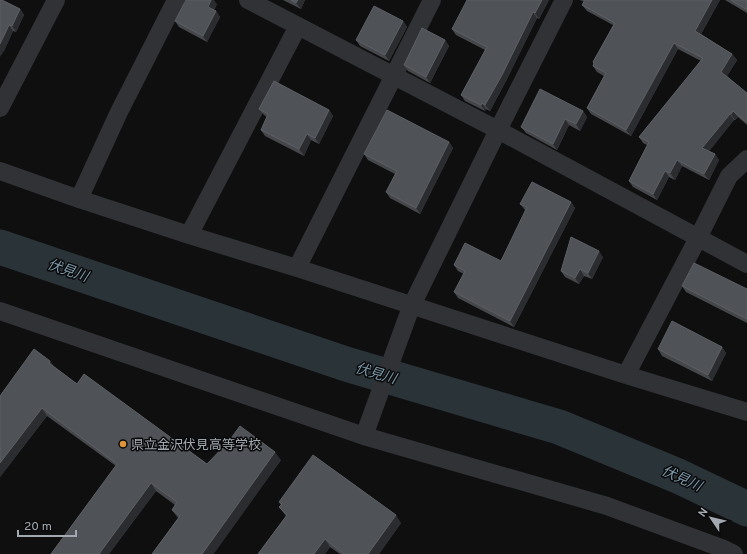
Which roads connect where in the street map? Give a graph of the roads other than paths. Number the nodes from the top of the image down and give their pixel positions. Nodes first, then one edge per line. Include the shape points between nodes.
1 (56, 0) edge
2 (176, 0) edge
3 (248, 0) edge
4 (432, 0) edge
5 (564, 0) edge
6 (298, 26) junction
7 (393, 76) junction
8 (0, 108) edge
9 (498, 130) junction
10 (747, 159) edge
11 (0, 171) edge
12 (79, 199) junction
13 (189, 235) junction
14 (698, 238) junction
15 (747, 264) edge
16 (297, 268) junction
17 (0, 311) edge
18 (410, 312) junction
19 (626, 375) junction
20 (747, 412) edge
21 (367, 430) junction
22 (734, 554) edge

1 - 8 street
2 - 12 street via 119,112
3 - 6 street
4 - 7 street
5 - 9 street
6 - 7 street
6 - 13 street
7 - 9 street
7 - 16 street
9 - 14 street
9 - 18 street
10 - 14 street via 729,176
11 - 12 street
12 - 13 street
13 - 16 street
14 - 15 street
14 - 19 street
16 - 18 street
17 - 21 street
18 - 19 street
18 - 21 street
19 - 20 street
21 - 22 street via 607,506

